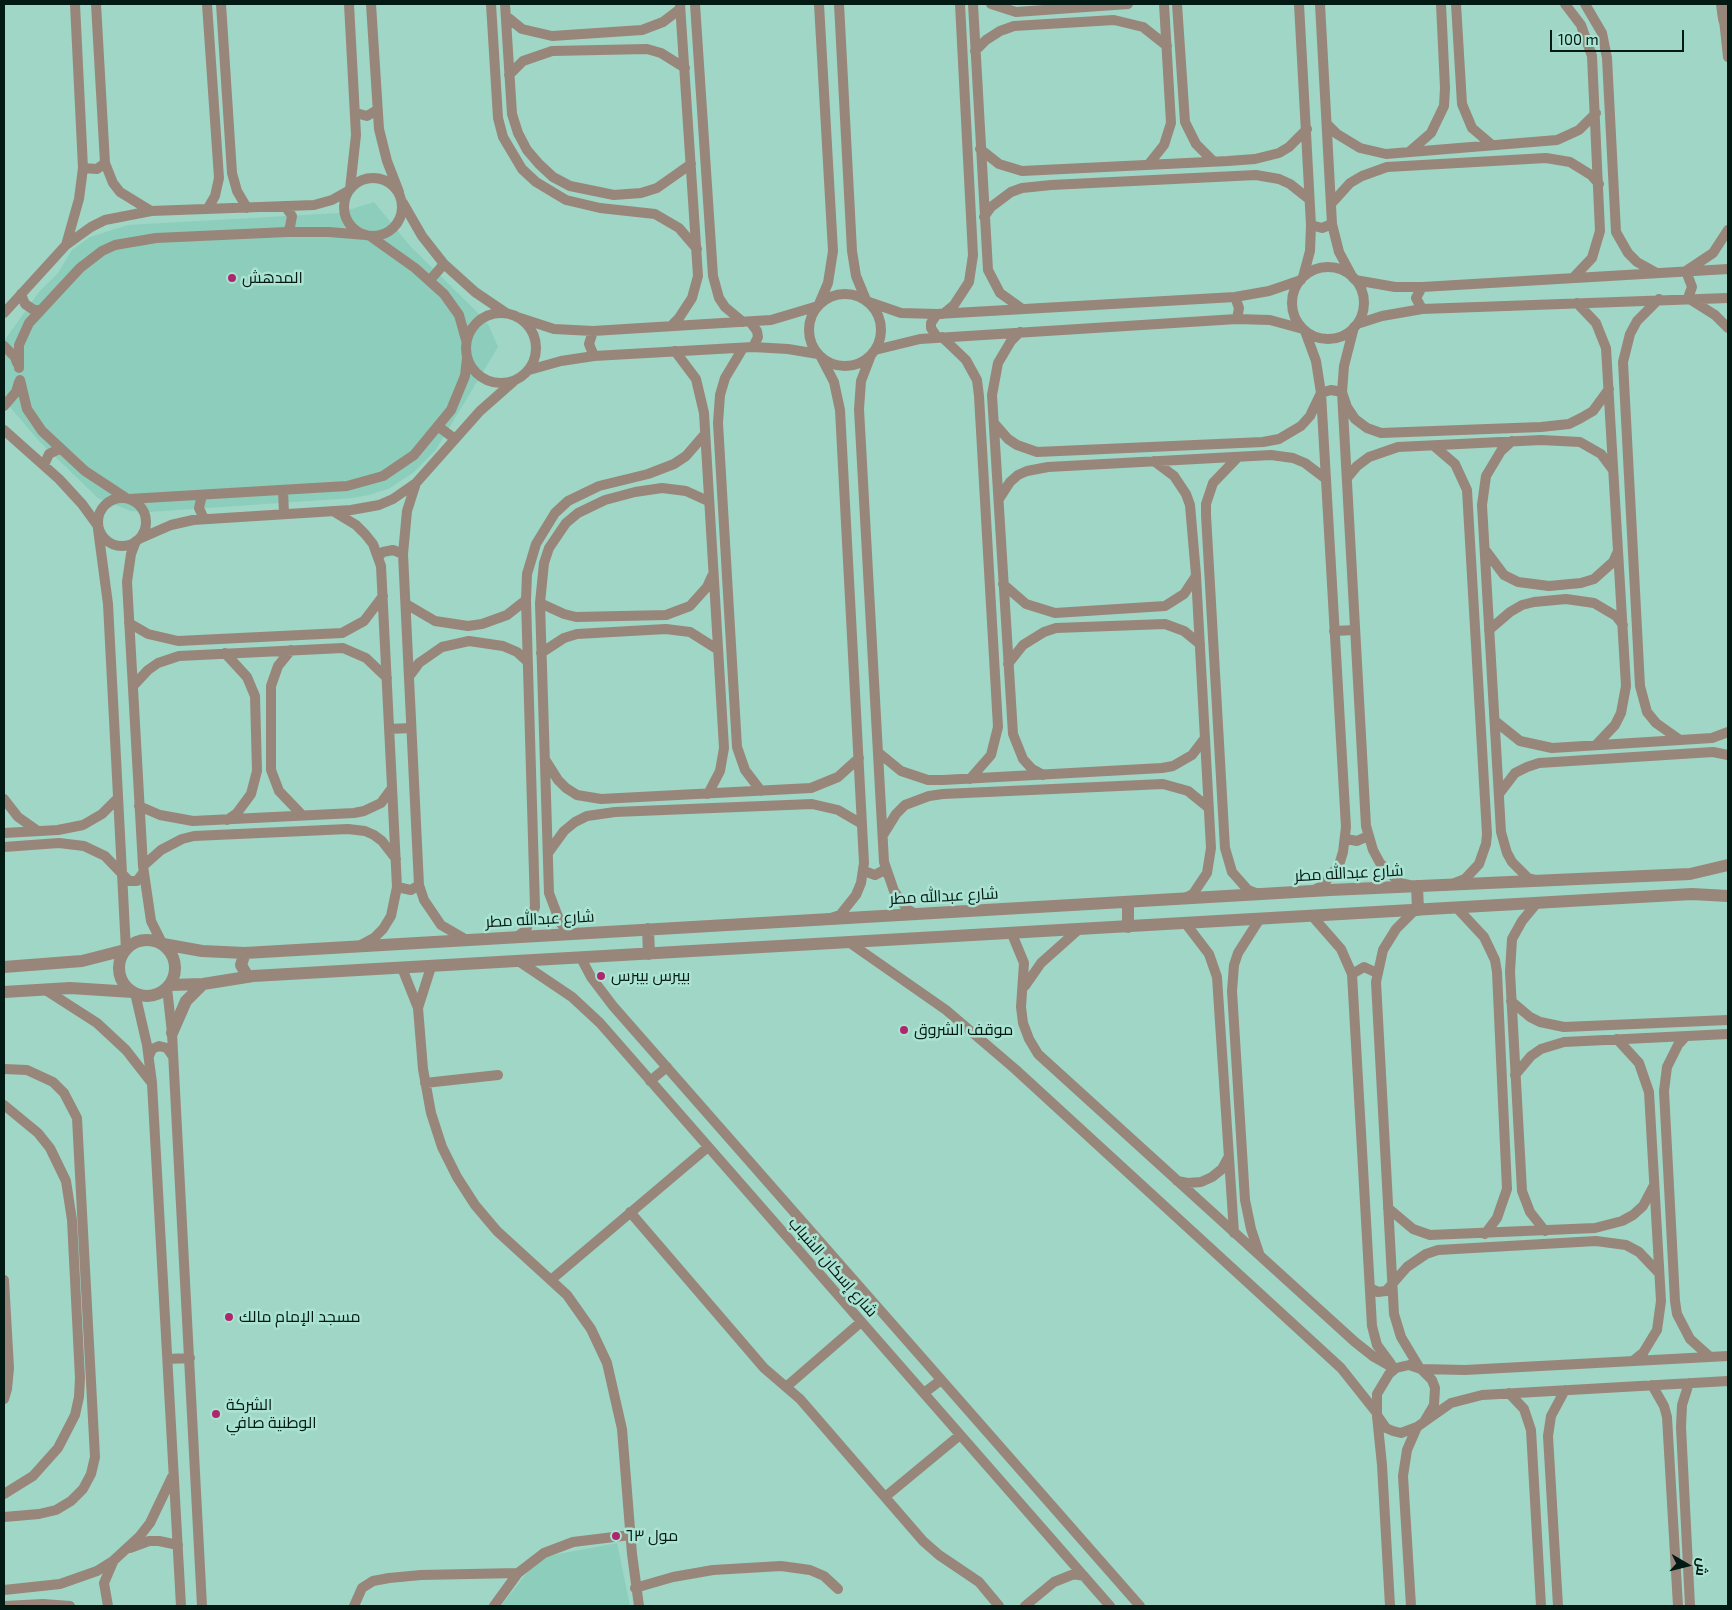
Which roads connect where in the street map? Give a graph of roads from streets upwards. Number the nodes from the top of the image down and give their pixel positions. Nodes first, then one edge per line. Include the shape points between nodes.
1 (75, 4) edge
2 (96, 4) edge
3 (207, 4) edge
4 (221, 4) edge
5 (349, 4) edge
6 (371, 4) edge
7 (491, 4) edge
8 (505, 4) edge
9 (695, 4) edge
10 (820, 4) edge
11 (839, 4) edge
12 (960, 4) edge
13 (973, 4) edge
14 (991, 4) edge
15 (1128, 4) edge
16 (1164, 4) edge
17 (1177, 4) edge
18 (1299, 4) edge
19 (1320, 4) edge
20 (1441, 4) edge
21 (1456, 4) edge
22 (1565, 4) edge
23 (1585, 4) edge
24 (1722, 4) edge
25 (680, 6) edge
26 (1114, 6) junction
27 (1029, 12) junction
28 (506, 16) junction
29 (1114, 20) junction
30 (1726, 24) edge
31 (1030, 25) junction
32 (631, 32) junction
33 (552, 36) junction
34 (841, 43) junction
35 (822, 45) junction
36 (1166, 46) junction
37 (633, 48) junction
38 (552, 51) junction
39 (975, 51) junction
40 (1728, 57) edge
41 (684, 68) junction
42 (509, 75) junction
43 (701, 95) junction
44 (686, 96) junction
45 (1462, 104) junction
46 (1444, 106) junction
47 (377, 110) junction
48 (1183, 110) junction
49 (1170, 111) junction
50 (356, 113) junction
51 (1596, 113) junction
52 (1327, 124) junction
53 (1307, 129) junction
54 (1546, 142) junction
55 (1492, 145) junction
56 (980, 149) junction
57 (1408, 152) junction
58 (1386, 154) junction
59 (1546, 158) junction
60 (1228, 161) junction
61 (1214, 162) junction
62 (105, 163) junction
63 (691, 164) junction
64 (1148, 165) junction
65 (83, 168) junction
66 (1388, 168) junction
67 (1050, 171) junction
68 (1230, 176) junction
69 (1599, 184) junction
70 (1051, 185) junction
71 (349, 190) junction
72 (641, 193) junction
73 (401, 197) junction
74 (1309, 199) junction
75 (1331, 204) junction
76 (285, 206) junction
77 (208, 208) junction
78 (247, 208) junction
79 (150, 211) junction
80 (642, 211) junction
81 (984, 217) junction
82 (1332, 224) junction
83 (1311, 225) junction
84 (1728, 230) edge
85 (1600, 231) junction
86 (287, 232) junction
87 (1616, 232) junction
88 (368, 236) junction
89 (66, 245) junction
90 (697, 249) junction
91 (833, 251) junction
92 (852, 251) junction
93 (973, 255) junction
94 (986, 255) junction
95 (444, 264) junction
96 (1728, 269) edge
97 (1686, 272) junction
98 (1658, 273) junction
99 (698, 276) junction
100 (713, 276) junction
101 (1573, 278) junction
102 (1302, 279) junction
103 (1354, 279) junction
104 (430, 280) junction
105 (1422, 287) junction
106 (21, 294) junction
107 (1235, 296) junction
108 (1688, 298) junction
109 (1728, 298) edge
110 (1658, 299) junction
111 (867, 301) junction
112 (1577, 303) junction
113 (818, 305) junction
114 (1021, 309) junction
115 (1422, 309) junction
116 (40, 310) junction
117 (4, 313) edge
118 (507, 313) junction
119 (940, 314) junction
120 (518, 317) junction
121 (1237, 318) junction
122 (747, 322) junction
123 (1356, 325) junction
124 (671, 326) junction
125 (1728, 328) edge
126 (1304, 330) junction
127 (593, 331) junction
128 (1020, 332) junction
129 (939, 337) junction
130 (466, 340) junction
131 (4, 346) edge
132 (748, 348) junction
133 (675, 351) junction
134 (873, 352) junction
135 (594, 356) junction
136 (820, 356) junction
137 (467, 358) junction
138 (1608, 362) junction
139 (1623, 362) junction
140 (19, 368) junction
141 (529, 370) junction
142 (20, 380) junction
143 (514, 381) junction
144 (992, 388) junction
145 (979, 389) junction
146 (1609, 389) junction
147 (1342, 392) junction
148 (1321, 393) junction
149 (4, 406) edge
150 (859, 409) junction
151 (840, 410) junction
152 (704, 413) junction
153 (718, 413) junction
154 (994, 423) junction
155 (439, 427) junction
156 (1541, 427) junction
157 (4, 430) edge
158 (705, 434) junction
159 (1396, 434) junction
160 (455, 439) junction
161 (1541, 440) junction
162 (1270, 441) junction
163 (1512, 441) junction
164 (1434, 446) junction
165 (1398, 447) junction
166 (59, 448) junction
167 (1037, 452) junction
168 (1271, 455) junction
169 (1238, 457) junction
170 (1154, 461) junction
171 (44, 465) junction
172 (1037, 468) junction
173 (1614, 473) junction
174 (648, 474) junction
175 (1347, 478) junction
176 (1326, 479) junction
177 (416, 483) junction
178 (650, 489) junction
179 (1467, 490) junction
180 (1482, 490) junction
181 (283, 491) junction
182 (202, 495) junction
183 (128, 498) junction
184 (999, 500) junction
185 (708, 501) junction
186 (1206, 504) junction
187 (1190, 505) junction
188 (333, 511) junction
189 (284, 513) junction
190 (204, 519) junction
191 (98, 528) junction
192 (138, 540) junction
193 (1485, 550) junction
194 (1619, 550) junction
195 (403, 554) junction
196 (379, 556) junction
197 (530, 561) junction
198 (1002, 561) junction
199 (989, 562) junction
200 (544, 563) junction
201 (713, 575) junction
202 (1196, 575) junction
203 (1004, 584) junction
204 (1581, 584) junction
205 (1533, 586) junction
206 (383, 596) junction
207 (526, 600) junction
208 (1582, 600) junction
209 (870, 601) junction
210 (128, 602) junction
211 (1534, 602) junction
212 (540, 603) junction
213 (850, 603) junction
214 (108, 604) junction
215 (406, 604) junction
216 (1154, 608) junction
217 (1055, 613) junction
218 (666, 615) junction
219 (589, 618) junction
220 (129, 623) junction
221 (1155, 623) junction
222 (468, 626) junction
223 (1623, 626) junction
224 (1056, 628) junction
225 (666, 629) junction
226 (1355, 630) junction
227 (1490, 630) junction
228 (1334, 631) junction
229 (590, 632) junction
230 (342, 633) junction
231 (178, 641) junction
232 (469, 641) junction
233 (1200, 647) junction
234 (343, 648) junction
235 (1214, 648) junction
236 (717, 649) junction
237 (291, 650) junction
238 (225, 653) junction
239 (541, 653) junction
240 (179, 656) junction
241 (527, 661) junction
242 (1008, 664) junction
243 (410, 674) junction
244 (387, 678) junction
245 (542, 685) junction
246 (133, 686) junction
247 (528, 686) junction
248 (1626, 686) junction
249 (1640, 686) junction
250 (256, 696) junction
251 (270, 696) junction
252 (1495, 721) junction
253 (412, 728) junction
254 (389, 729) junction
255 (1728, 732) edge
256 (1013, 734) junction
257 (998, 735) junction
258 (1205, 738) junction
259 (1712, 738) junction
260 (1680, 740) junction
261 (1596, 745) junction
262 (738, 747) junction
263 (724, 748) junction
264 (1552, 748) junction
265 (1713, 752) junction
266 (879, 753) junction
267 (1728, 755) edge
268 (859, 758) junction
269 (545, 759) junction
270 (1552, 762) junction
271 (1162, 768) junction
272 (271, 770) junction
273 (257, 771) junction
274 (1043, 775) junction
275 (970, 779) junction
276 (928, 780) junction
277 (1163, 784) junction
278 (392, 788) junction
279 (796, 790) junction
280 (761, 791) junction
281 (708, 794) junction
282 (1499, 794) junction
283 (929, 796) junction
284 (118, 798) junction
285 (615, 798) junction
286 (4, 799) edge
287 (797, 803) junction
288 (140, 806) junction
289 (1209, 808) junction
290 (616, 812) junction
291 (354, 813) junction
292 (302, 816) junction
293 (227, 820) junction
294 (193, 821) junction
295 (862, 824) junction
296 (72, 828) junction
297 (355, 829) junction
298 (38, 831) junction
299 (1501, 832) junction
300 (4, 833) edge
301 (1487, 834) junction
302 (194, 836) junction
303 (883, 836) junction
304 (1368, 836) junction
305 (1346, 839) junction
306 (73, 844) junction
307 (4, 847) edge
308 (1211, 848) junction
309 (1225, 848) junction
310 (548, 854) junction
311 (396, 859) junction
312 (1728, 866) edge
313 (143, 869) junction
314 (886, 869) junction
315 (864, 871) junction
316 (122, 874) junction
317 (1690, 874) junction
318 (1537, 880) junction
319 (1453, 884) junction
320 (419, 886) junction
321 (1415, 886) junction
322 (397, 887) junction
323 (549, 892) junction
324 (1311, 892) junction
325 (535, 894) junction
326 (1259, 894) junction
327 (1692, 894) junction
328 (1728, 896) edge
329 (1182, 899) junction
330 (1128, 902) junction
331 (1536, 904) junction
332 (1457, 908) junction
333 (1416, 911) junction
334 (916, 914) junction
335 (1313, 916) junction
336 (830, 919) junction
337 (1259, 920) junction
338 (1186, 924) junction
339 (1128, 927) junction
340 (648, 929) junction
341 (1078, 930) junction
342 (574, 933) junction
343 (1012, 934) junction
344 (518, 936) junction
345 (465, 939) junction
346 (850, 943) junction
347 (162, 944) junction
348 (361, 945) junction
349 (126, 950) junction
350 (245, 953) junction
351 (649, 954) junction
352 (581, 958) junction
353 (520, 962) junction
354 (52, 965) junction
355 (4, 967) edge
356 (431, 967) junction
357 (402, 968) junction
358 (1497, 972) junction
359 (1510, 972) junction
360 (1377, 973) junction
361 (1352, 974) junction
362 (248, 977) junction
363 (1216, 977) junction
364 (1232, 978) junction
365 (202, 984) junction
366 (168, 987) junction
367 (49, 989) junction
368 (1023, 989) junction
369 (4, 992) edge
370 (134, 993) junction
371 (1511, 1001) junction
372 (418, 1008) junction
373 (1728, 1020) edge
374 (1564, 1027) junction
375 (172, 1033) junction
376 (1728, 1034) edge
377 (1686, 1036) junction
378 (1617, 1039) junction
379 (1564, 1042) junction
380 (172, 1055) junction
381 (149, 1056) junction
382 (667, 1067) junction
383 (4, 1069) edge
384 (498, 1075) dead end
385 (1515, 1075) junction
386 (650, 1081) junction
387 (425, 1082) junction
388 (152, 1083) junction
389 (1664, 1091) junction
390 (1649, 1092) junction
391 (4, 1104) edge
392 (708, 1147) junction
393 (1228, 1158) junction
394 (1176, 1180) junction
395 (1507, 1180) junction
396 (1521, 1180) junction
397 (1244, 1183) junction
398 (1654, 1183) junction
399 (1230, 1184) junction
400 (1388, 1208) junction
401 (630, 1212) junction
402 (1603, 1227) junction
403 (1545, 1231) junction
404 (1234, 1233) junction
405 (1485, 1234) junction
406 (1448, 1236) junction
407 (1604, 1241) junction
408 (1449, 1249) junction
409 (1261, 1256) junction
410 (1659, 1273) junction
411 (552, 1279) junction
412 (4, 1280) edge
413 (1392, 1286) junction
414 (1370, 1288) junction
415 (87, 1289) junction
416 (76, 1290) junction
417 (1661, 1301) junction
418 (1675, 1301) junction
419 (861, 1322) junction
420 (1728, 1356) edge
421 (1710, 1357) junction
422 (190, 1358) junction
423 (168, 1359) junction
424 (1633, 1361) junction
425 (9, 1368) junction
426 (1420, 1368) junction
427 (1396, 1369) junction
428 (941, 1380) junction
429 (1728, 1381) edge
430 (1689, 1383) junction
431 (4, 1385) edge
432 (1652, 1385) junction
433 (786, 1386) junction
434 (1565, 1390) junction
435 (924, 1393) junction
436 (1509, 1393) junction
437 (4, 1398) edge
438 (1376, 1413) junction
439 (1420, 1424) junction
440 (960, 1435) junction
441 (174, 1474) junction
442 (4, 1494) edge
443 (885, 1498) junction
444 (4, 1517) edge
445 (630, 1535) junction
446 (178, 1545) junction
447 (127, 1550) junction
448 (113, 1561) junction
449 (518, 1573) junction
450 (1084, 1576) junction
451 (635, 1588) junction
452 (838, 1589) dead end
453 (4, 1590) edge
454 (4, 1606) edge
455 (70, 1606) edge
456 (108, 1606) edge
457 (181, 1606) edge
458 (202, 1606) edge
459 (354, 1606) edge
460 (494, 1606) edge
461 (639, 1606) edge
462 (999, 1606) edge
463 (1024, 1606) edge
464 (1110, 1606) edge
465 (1140, 1606) edge
466 (1390, 1606) edge
467 (1410, 1606) edge
468 (1541, 1606) edge
469 (1558, 1606) edge
470 (1678, 1606) edge
471 (1690, 1606) edge

1 - 65 street
2 - 62 street
3 - 77 street via 219,178
4 - 78 street via 232,173 237,192
5 - 50 street
6 - 47 street
7 - 80 street via 498,118 503,137 522,169 536,182 566,200 600,208
8 - 28 street
9 - 43 street
10 - 35 street
11 - 34 street
12 - 93 street
13 - 39 street
14 - 27 street via 1016,12
15 - 26 street
16 - 36 street
17 - 48 street
18 - 53 street
19 - 52 street
20 - 46 street
21 - 45 street
22 - 51 street via 1581,24 1590,47
23 - 87 street via 1602,33 1608,58
24 - 30 street
25 - 32 street via 658,25
25 - 41 street
26 - 27 street
26 - 29 street
27 - 31 street
28 - 33 street via 532,33
28 - 42 street
29 - 31 street
29 - 36 street via 1143,27
30 - 40 street
31 - 39 street via 1000,31
32 - 33 street
32 - 37 street via 635,42
33 - 38 street via 548,44
34 - 35 street
34 - 92 street
35 - 91 street
36 - 49 street
37 - 38 street
37 - 41 street via 661,53
38 - 42 street via 523,61
39 - 56 street
41 - 44 street
42 - 72 street via 512,114 518,133 539,164 554,177 584,191 614,195
43 - 44 street
43 - 100 street
44 - 63 street
45 - 46 street via 1453,108
45 - 55 street via 1472,128
46 - 57 street via 1431,133
47 - 50 street via 367,116
47 - 73 street via 382,145
48 - 49 street via 1177,114
48 - 61 street via 1196,144
49 - 64 street via 1169,134
50 - 71 street via 355,156
51 - 54 street via 1569,136
51 - 69 street
52 - 58 street via 1354,145
52 - 75 street
53 - 60 street via 1279,153
53 - 74 street
54 - 55 street
54 - 59 street via 1549,151
55 - 57 street
56 - 67 street via 1010,169
56 - 81 street
57 - 58 street
58 - 66 street via 1384,162
59 - 66 street
59 - 69 street via 1570,162
60 - 61 street
60 - 68 street via 1232,168
61 - 64 street
62 - 65 street via 97,169
62 - 79 street via 120,192
63 - 72 street via 669,182
63 - 90 street
64 - 67 street
65 - 89 street via 79,199
66 - 75 street via 1350,183
67 - 70 street via 1048,180
68 - 70 street
68 - 74 street via 1267,176 1290,184
69 - 85 street
70 - 81 street via 1011,192 991,207
71 - 73 street via 366,178 375,178 384,180
71 - 76 street via 323,203
71 - 88 street via 344,209 346,218 351,226
72 - 80 street
73 - 88 street via 400,219 395,227 379,236
73 - 95 street via 422,236
74 - 83 street
75 - 82 street
76 - 78 street
76 - 86 street via 292,216
77 - 78 street
77 - 79 street
79 - 89 street via 105,220
80 - 90 street via 668,220
81 - 94 street
82 - 83 street via 1322,228
82 - 103 street via 1339,252
83 - 102 street via 1310,251
84 - 97 street via 1713,253
85 - 87 street
85 - 101 street via 1592,258
86 - 88 street
86 - 116 street via 156,238 115,246 86,263
87 - 98 street via 1632,258
88 - 104 street
89 - 106 street
90 - 99 street
91 - 92 street via 840,255
91 - 113 street via 829,278
92 - 111 street via 856,276
93 - 94 street via 978,258
93 - 119 street via 969,282 954,305
94 - 114 street via 988,270 1000,293
95 - 104 street
95 - 118 street via 475,292
96 - 97 street
97 - 98 street
97 - 108 street via 1692,282
98 - 101 street
99 - 100 street via 706,280
99 - 124 street via 689,304
100 - 122 street via 719,298 726,308
101 - 105 street
102 - 103 street via 1311,272 1328,268 1337,269
102 - 107 street via 1268,291
102 - 126 street via 1292,305
103 - 105 street via 1395,287
103 - 123 street via 1363,297
104 - 130 street via 452,304 462,321
105 - 115 street via 1416,298
106 - 116 street via 25,304
106 - 117 street
107 - 114 street
107 - 121 street via 1239,308
108 - 109 street
108 - 110 street
108 - 125 street via 1709,310
110 - 112 street
110 - 139 street via 1634,327 1625,347
111 - 113 street via 857,295 842,294
111 - 119 street via 901,313
111 - 134 street via 880,320 880,341
112 - 115 street
112 - 138 street via 1592,317 1603,335
113 - 122 street via 787,317
113 - 136 street via 809,330 813,347
114 - 119 street
115 - 123 street via 1382,316
116 - 140 street via 23,333 19,345
118 - 120 street
118 - 130 street via 496,313 482,319 470,330
119 - 129 street via 933,318 931,328
120 - 127 street via 554,329
120 - 141 street via 534,335 535,359
121 - 126 street via 1270,320
121 - 128 street
122 - 124 street
122 - 132 street via 755,326 758,337
123 - 126 street via 1339,337 1330,339 1321,339
123 - 147 street via 1344,366
124 - 127 street
126 - 148 street via 1316,361
127 - 135 street via 589,344
128 - 129 street
128 - 144 street via 998,363
129 - 134 street via 905,341
129 - 145 street via 966,360
130 - 137 street
131 - 140 street via 15,357
132 - 133 street
132 - 136 street via 788,349
132 - 153 street via 725,378
133 - 135 street
133 - 152 street via 696,379
134 - 136 street via 864,361 846,366
134 - 150 street via 862,381
135 - 141 street
136 - 151 street via 834,382
137 - 143 street via 480,377 502,384
137 - 155 street via 459,393
138 - 139 street via 1617,359
138 - 146 street
139 - 249 street
140 - 142 street
141 - 143 street
142 - 149 street via 16,392
142 - 166 street via 22,396 34,420
143 - 160 street via 491,400
144 - 145 street via 985,385
144 - 154 street
145 - 199 street
146 - 156 street via 1593,410 1581,418 1568,424
146 - 173 street
147 - 148 street via 1331,390
147 - 159 street via 1346,407 1355,419 1374,430
147 - 175 street
148 - 162 street via 1310,416 1301,426
148 - 176 street
150 - 151 street via 851,405
150 - 209 street
151 - 213 street
152 - 153 street via 711,410
152 - 158 street
153 - 262 street
154 - 167 street via 1008,439
154 - 184 street
155 - 160 street
155 - 181 street via 414,455 383,476 347,486
156 - 159 street
156 - 161 street
157 - 171 street
158 - 174 street via 686,456
158 - 185 street
159 - 165 street via 1394,443
160 - 177 street
161 - 163 street
161 - 173 street via 1568,440 1591,447 1601,454
162 - 167 street
162 - 168 street via 1275,447
163 - 164 street
163 - 180 street via 1492,462
164 - 165 street
164 - 179 street via 1456,464
165 - 175 street via 1369,457
166 - 171 street via 49,454
166 - 183 street via 98,481
167 - 172 street via 1034,462
168 - 169 street
168 - 176 street via 1305,463
169 - 170 street
169 - 186 street via 1219,474
170 - 172 street
170 - 187 street via 1174,476
171 - 191 street via 82,504
172 - 184 street via 1010,482
173 - 194 street
174 - 178 street via 652,481
174 - 197 street via 599,486 568,502 544,528
175 - 226 street
176 - 228 street
177 - 188 street via 380,505
177 - 195 street via 407,511
178 - 185 street via 674,488
178 - 200 street via 605,500 578,513 556,535
179 - 180 street via 1475,486
179 - 301 street
180 - 193 street
181 - 182 street
181 - 189 street
182 - 183 street
182 - 190 street via 199,508
183 - 191 street via 111,500 104,505
183 - 192 street via 140,506 146,519
184 - 198 street
185 - 201 street
186 - 187 street via 1196,500
186 - 235 street
187 - 202 street
188 - 189 street
188 - 196 street via 356,525
189 - 190 street
190 - 192 street via 171,525
191 - 192 street via 102,536 114,545 122,546
191 - 214 street
192 - 210 street via 128,568
193 - 205 street via 1504,575
193 - 227 street
194 - 204 street via 1604,572
194 - 223 street
195 - 196 street via 393,550
195 - 215 street
196 - 206 street
197 - 200 street
197 - 207 street
198 - 199 street
198 - 203 street
199 - 257 street
200 - 212 street
201 - 218 street via 708,587 690,606
201 - 236 street
202 - 216 street via 1180,598
202 - 233 street
203 - 217 street via 1026,604
203 - 242 street
204 - 205 street
204 - 208 street via 1585,593
205 - 211 street via 1531,596
206 - 230 street via 364,621
206 - 244 street
207 - 222 street via 501,618
207 - 241 street
208 - 211 street
208 - 223 street via 1606,608
209 - 213 street
209 - 266 street
210 - 214 street via 120,599
210 - 220 street
211 - 227 street via 1510,612
212 - 219 street via 564,614
212 - 239 street
213 - 268 street
214 - 284 street
215 - 222 street via 435,621
215 - 243 street
216 - 217 street
216 - 221 street via 1158,615
217 - 224 street via 1052,619
218 - 219 street
218 - 225 street via 669,624
219 - 229 street via 586,626
220 - 231 street via 148,634
220 - 246 street
221 - 224 street
221 - 233 street via 1184,631
222 - 232 street
223 - 248 street
224 - 242 street via 1024,645
225 - 229 street
225 - 236 street via 690,632
226 - 228 street
226 - 304 street
227 - 252 street
228 - 305 street
229 - 239 street via 564,638
230 - 231 street
230 - 234 street via 347,642
231 - 240 street via 176,650
232 - 241 street via 503,646
232 - 243 street via 442,647
233 - 235 street
233 - 258 street
234 - 237 street
234 - 244 street via 366,658
235 - 309 street
236 - 263 street
237 - 238 street
237 - 251 street via 278,666
238 - 240 street
238 - 250 street via 247,677
239 - 245 street
240 - 246 street via 153,666
241 - 247 street
242 - 256 street
243 - 253 street
244 - 254 street
245 - 247 street
245 - 269 street
246 - 288 street
247 - 325 street
248 - 249 street via 1635,689
248 - 261 street via 1618,719
249 - 260 street via 1642,700 1652,718
250 - 251 street via 263,692
250 - 273 street
251 - 272 street
252 - 264 street via 1520,741
252 - 282 street
253 - 254 street
253 - 320 street
254 - 278 street
255 - 259 street
256 - 257 street via 1004,738
256 - 274 street via 1023,759
257 - 275 street via 992,755
258 - 271 street via 1187,758
258 - 289 street
259 - 260 street
259 - 265 street via 1715,743
260 - 261 street
261 - 264 street
262 - 263 street via 729,751
262 - 280 street via 745,770
263 - 281 street via 720,771
264 - 270 street
265 - 267 street
265 - 270 street
266 - 276 street via 901,771
266 - 303 street
268 - 279 street via 849,769 825,784
268 - 295 street
269 - 285 street via 558,780 577,794 589,798
269 - 310 street
270 - 282 street via 1527,767 1516,773
271 - 274 street
271 - 277 street via 1165,774
272 - 273 street via 264,774
272 - 292 street via 279,791
273 - 293 street via 248,799
274 - 275 street
275 - 276 street
276 - 283 street via 924,788
277 - 283 street
277 - 289 street via 1188,791
278 - 291 street via 381,803
278 - 311 street
279 - 280 street
279 - 287 street via 799,796
280 - 281 street
281 - 285 street
282 - 299 street
283 - 303 street via 911,802 896,814
284 - 296 street via 102,814
284 - 316 street
285 - 290 street via 612,807
286 - 298 street via 18,816
287 - 290 street
287 - 295 street via 838,810
288 - 294 street via 160,815
288 - 313 street
289 - 308 street
290 - 310 street via 587,816 575,822 564,831
291 - 292 street
291 - 297 street via 359,821
292 - 293 street
293 - 294 street
294 - 302 street via 190,830
295 - 315 street
296 - 298 street
296 - 306 street
297 - 302 street
297 - 311 street via 374,835
298 - 300 street
299 - 301 street via 1493,836
299 - 318 street via 1512,862 1528,878
301 - 319 street via 1479,864 1465,879
302 - 313 street via 171,844
303 - 314 street
304 - 305 street via 1357,841
304 - 321 street via 1376,856 1389,874 1400,883
305 - 324 street via 1332,876
306 - 307 street
306 - 316 street via 105,856
308 - 309 street
308 - 329 street via 1211,861 1201,885
309 - 326 street via 1236,877 1248,890
310 - 323 street
311 - 322 street
312 - 317 street, شارع عبدالله مطر
313 - 316 street via 140,879 133,882
313 - 347 street via 150,922
314 - 315 street via 875,875
314 - 334 street via 900,901
315 - 336 street via 849,906
316 - 349 street
317 - 318 street, شارع عبدالله مطر
317 - 327 street via 1697,881
318 - 319 street, شارع عبدالله مطر
319 - 321 street, شارع عبدالله مطر
320 - 322 street via 411,890
320 - 345 street via 440,925
321 - 324 street, شارع عبدالله مطر
321 - 333 street
322 - 348 street via 391,916 383,929
323 - 325 street via 542,896
323 - 342 street via 554,913 566,930
324 - 326 street, شارع عبدالله مطر
325 - 344 street via 532,919
326 - 329 street, شارع عبدالله مطر
327 - 328 street
327 - 331 street
329 - 330 street, شارع عبدالله مطر
330 - 334 street, شارع عبدالله مطر
330 - 339 street
331 - 332 street
331 - 359 street via 1512,939
332 - 333 street
332 - 358 street via 1484,937
333 - 335 street
333 - 360 street via 1388,939
334 - 336 street, شارع عبدالله مطر
335 - 337 street
335 - 361 street via 1341,949
336 - 340 street, شارع عبدالله مطر
337 - 338 street
337 - 364 street via 1238,953
338 - 339 street
338 - 363 street via 1209,954
339 - 341 street
340 - 342 street, شارع عبدالله مطر
340 - 351 street
341 - 343 street
341 - 368 street via 1041,963
342 - 344 street, شارع عبدالله مطر
343 - 346 street
343 - 368 street via 1024,963
344 - 345 street, شارع عبدالله مطر
345 - 348 street, شارع عبدالله مطر
346 - 351 street
346 - 438 street via 946,1010 1015,1069 1341,1368
347 - 349 street via 142,940
347 - 350 street, شارع عبدالله مطر via 202,951
347 - 366 street via 174,960 175,973
348 - 350 street, شارع عبدالله مطر
349 - 354 street
349 - 370 street via 120,962 120,976
350 - 362 street via 241,965
351 - 352 street
352 - 353 street
352 - 382 street, شارع إسكان الشباب via 602,992
353 - 356 street
353 - 386 street, شارع إسكان الشباب via 587,1010
354 - 355 street
354 - 367 street via 59,974 58,984
356 - 357 street
356 - 372 street
357 - 362 street
357 - 372 street
358 - 359 street via 1503,967
358 - 395 street
359 - 371 street
360 - 361 street via 1364,967
360 - 400 street
361 - 414 street
362 - 365 street
363 - 364 street via 1226,972
363 - 393 street
364 - 397 street
365 - 366 street
365 - 375 street via 186,1001
366 - 370 street via 152,996
366 - 375 street
367 - 369 street
367 - 370 street via 86,988
367 - 388 street via 102,1027 126,1050
368 - 394 street via 1023,1023 1038,1054
370 - 381 street
371 - 374 street via 1535,1019
371 - 385 street
372 - 387 street
373 - 374 street
374 - 379 street via 1558,1035
375 - 380 street
376 - 377 street
377 - 378 street
377 - 389 street via 1667,1067
378 - 379 street
378 - 390 street via 1639,1063
379 - 385 street via 1541,1049 1526,1060
380 - 381 street via 167,1048 159,1046 152,1049
380 - 422 street
381 - 388 street
382 - 386 street
382 - 428 street, شارع إسكان الشباب
383 - 415 street via 27,1070 41,1075 64,1093 74,1112 79,1133
384 - 387 street
385 - 396 street
386 - 392 street, شارع إسكان الشباب
387 - 411 street via 439,1139 466,1192 497,1231
388 - 423 street
389 - 390 street via 1655,1085
389 - 418 street
390 - 398 street
391 - 416 street via 38,1133 55,1156 66,1181 71,1207
392 - 401 street
392 - 419 street, شارع إسكان الشباب
393 - 394 street via 1212,1177 1201,1182
393 - 399 street
394 - 404 street
395 - 396 street via 1512,1183
395 - 405 street via 1502,1209
396 - 403 street via 1525,1202
397 - 399 street via 1239,1187
397 - 409 street via 1248,1215
398 - 402 street via 1650,1195 1633,1215
398 - 410 street
399 - 404 street
400 - 406 street via 1422,1233
400 - 413 street
401 - 411 street
401 - 433 street via 764,1368
402 - 403 street
402 - 407 street via 1607,1234
403 - 405 street
404 - 409 street
405 - 406 street
406 - 408 street
407 - 408 street
407 - 410 street via 1626,1245 1639,1252
408 - 413 street via 1438,1250 1416,1260
409 - 427 street via 1364,1350
410 - 417 street
411 - 445 street via 591,1329 614,1385 623,1436
412 - 425 street
413 - 414 street via 1382,1292
413 - 426 street via 1397,1326 1406,1348
414 - 427 street via 1374,1336
415 - 416 street
415 - 444 street via 95,1440 91,1474 77,1495 56,1510
416 - 442 street via 80,1378 75,1415 68,1432 46,1463 33,1476
417 - 418 street via 1666,1304
417 - 424 street via 1654,1336 1643,1353
418 - 421 street via 1677,1314 1690,1339
419 - 433 street
419 - 435 street, شارع إسكان الشباب
420 - 421 street
421 - 424 street
422 - 423 street
422 - 458 street
423 - 441 street
424 - 426 street via 1473,1369
425 - 431 street
425 - 437 street
426 - 427 street via 1409,1365
426 - 439 street via 1435,1388 1434,1405
427 - 438 street via 1379,1387
428 - 435 street
428 - 465 street, شارع إسكان الشباب
429 - 430 street
430 - 432 street
430 - 471 street via 1682,1405 1681,1427
432 - 434 street
432 - 470 street via 1667,1417
433 - 443 street
434 - 436 street
434 - 469 street via 1553,1412 1548,1436
435 - 440 street, شارع إسكان الشباب
436 - 439 street via 1482,1395 1451,1403
436 - 468 street via 1524,1409 1532,1430
438 - 439 street via 1386,1428 1393,1432 1402,1433
438 - 466 street
439 - 467 street via 1407,1450 1403,1476
440 - 443 street
440 - 450 street, شارع إسكان الشباب
441 - 446 street
441 - 447 street via 159,1509
443 - 462 street via 932,1550 979,1582
445 - 449 street via 586,1539 558,1547 544,1553
445 - 451 street
446 - 447 street via 149,1542
446 - 457 street
447 - 448 street
448 - 453 street via 97,1571 60,1584
448 - 456 street via 104,1583
449 - 459 street via 439,1574 373,1581 362,1588
449 - 460 street
450 - 463 street via 1074,1574 1054,1582
450 - 464 street, شارع إسكان الشباب
451 - 452 street via 693,1573 758,1566 810,1570 824,1576
451 - 461 street
454 - 455 street

